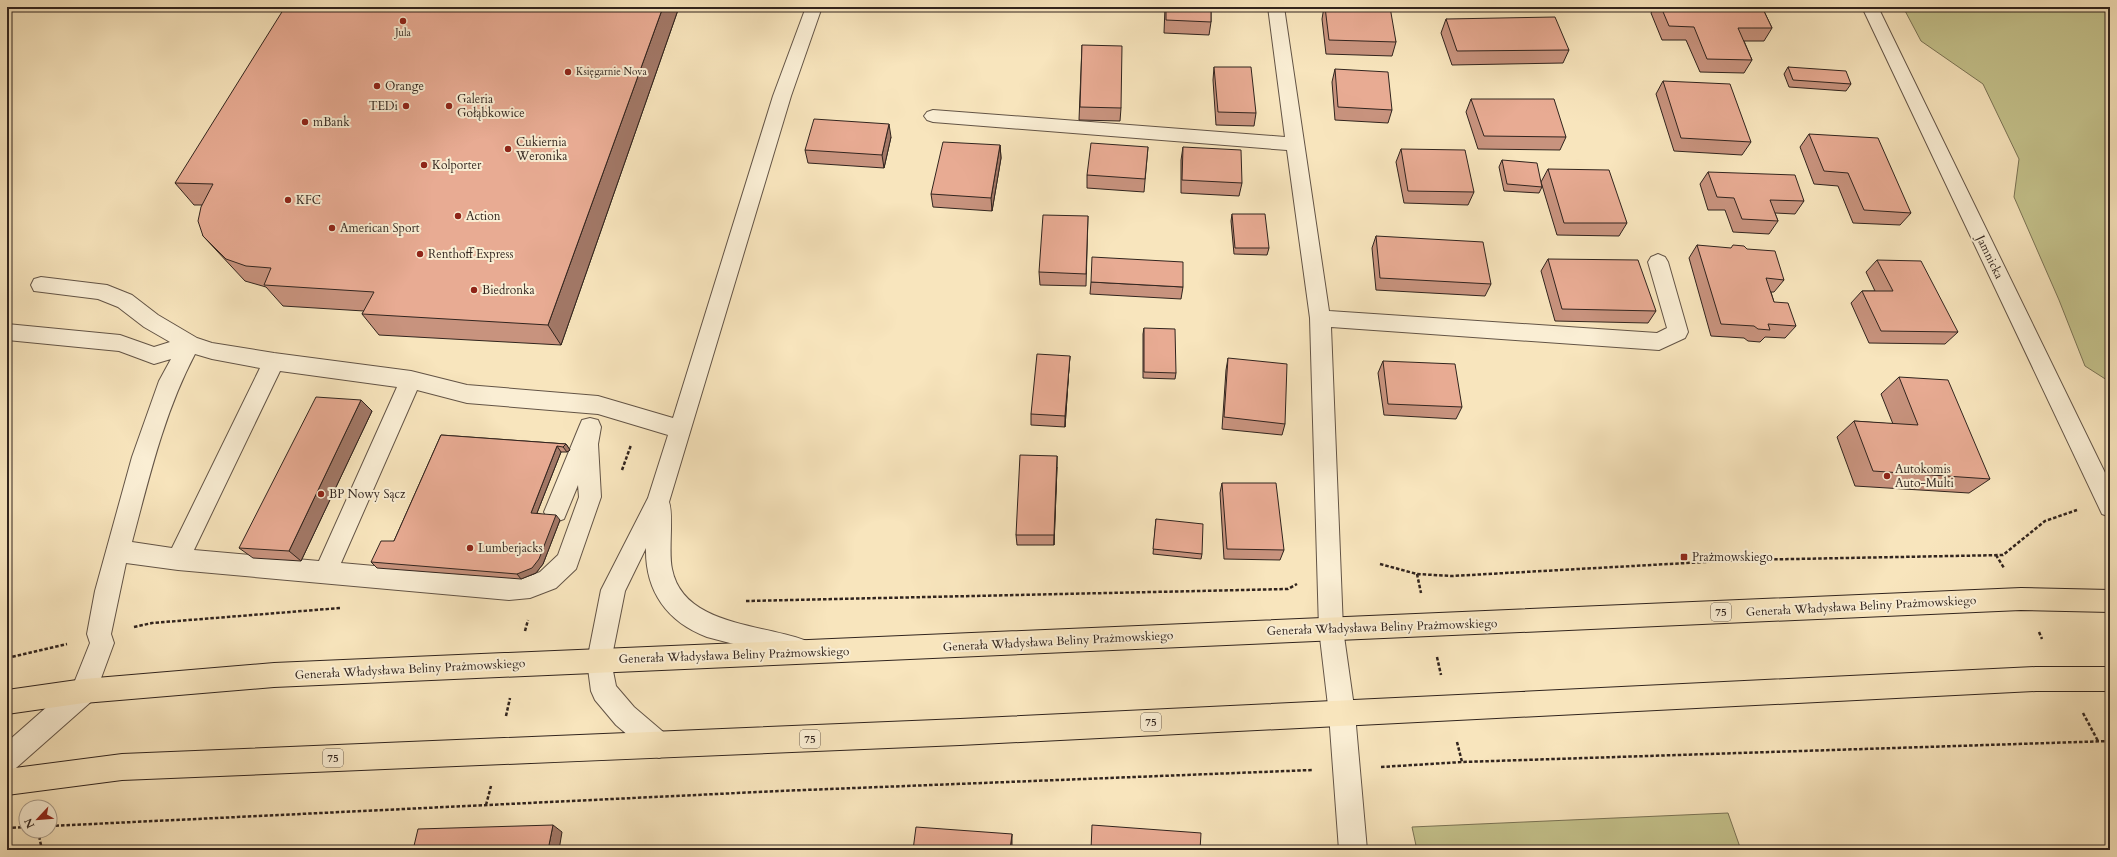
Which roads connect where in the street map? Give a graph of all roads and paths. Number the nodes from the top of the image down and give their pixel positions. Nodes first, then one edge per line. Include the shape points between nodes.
1 (814, 7) edge
2 (1276, 7) edge
3 (1870, 7) edge
4 (933, 116) dead end
5 (1294, 144) junction
6 (1658, 262) dead end
7 (41, 285) dead end
8 (1320, 318) junction
9 (7, 332) edge
10 (190, 344) junction
11 (274, 362) junction
12 (411, 380) junction
13 (598, 404) junction
14 (590, 427) junction
15 (680, 429) junction
16 (659, 500) junction
17 (2110, 507) edge
18 (2083, 510) dead end
19 (556, 512) dead end
20 (119, 551) junction
21 (178, 559) junction
22 (1380, 564) dead end
23 (326, 571) junction
24 (1417, 574) junction
25 (1300, 578) dead end
26 (1422, 596) dead end
27 (2110, 601) edge
28 (740, 602) dead end
29 (347, 607) dead end
30 (529, 614) dead end
31 (1331, 629) junction
32 (99, 634) junction
33 (523, 639) dead end
34 (812, 653) junction
35 (1436, 656) dead end
36 (7, 658) edge
37 (599, 661) junction
38 (1442, 676) dead end
39 (2110, 679) edge
40 (84, 691) junction
41 (511, 694) dead end
42 (7, 702) edge
43 (2082, 710) dead end
44 (1342, 714) junction
45 (506, 717) dead end
46 (1456, 737) dead end
47 (2098, 741) junction
48 (2110, 741) edge
49 (659, 746) junction
50 (7, 759) edge
51 (1462, 762) junction
52 (1379, 767) dead end
53 (1315, 770) dead end
54 (493, 778) dead end
55 (7, 782) edge
56 (486, 805) junction
57 (58, 826) edge
58 (18, 827) edge
59 (7, 828) edge
60 (40, 839) edge
61 (42, 850) edge
62 (1353, 850) edge

1 - 15 street via 782,96
2 - 5 street
3 - 17 street, Jamnicka
4 - 5 street
5 - 8 street
6 - 8 street via 1678,332 1659,342
7 - 10 street via 100,291 125,301 151,321
8 - 31 street
9 - 10 street via 120,343 154,356
10 - 11 street via 212,351
10 - 20 street via 170,381 143,457
11 - 12 street
11 - 21 street
12 - 13 street via 467,394
12 - 23 street
13 - 14 street
13 - 15 street
14 - 19 street
14 - 23 street via 588,505 568,561 548,580 530,587 509,589
15 - 16 street
16 - 34 street via 658,560 663,586 681,609 707,626
16 - 37 street via 613,590
18 - 24 path via 2073,510 2046,521 2003,555 1741,560 1452,576
20 - 21 street
20 - 32 street via 107,590
21 - 23 street
22 - 24 path
24 - 26 path
25 - 28 path via 1298,584 1288,589
27 - 31 main road, Generała Władysława Beliny Prażmowskiego / 75 via 2021,599
29 - 32 path via 152,622
30 - 33 path
31 - 34 main road, Generała Władysława Beliny Prażmowskiego / 75
31 - 44 street
32 - 36 path
32 - 40 street via 102,643
34 - 37 main road, Generała Władysława Beliny Prażmowskiego / 75
35 - 38 path
37 - 40 main road, Generała Władysława Beliny Prażmowskiego / 75 via 274,675
37 - 49 street via 604,691 625,716
39 - 44 main road, 75 via 2036,679
40 - 42 main road, Generała Władysława Beliny Prażmowskiego / 75
40 - 50 street
41 - 45 path
43 - 47 path
44 - 49 main road, 75
44 - 62 street
46 - 51 path
47 - 48 path
47 - 51 path
49 - 55 main road, 75 via 499,750 122,767
51 - 52 path
53 - 56 path
54 - 56 path
56 - 57 path
58 - 59 path
60 - 61 path

